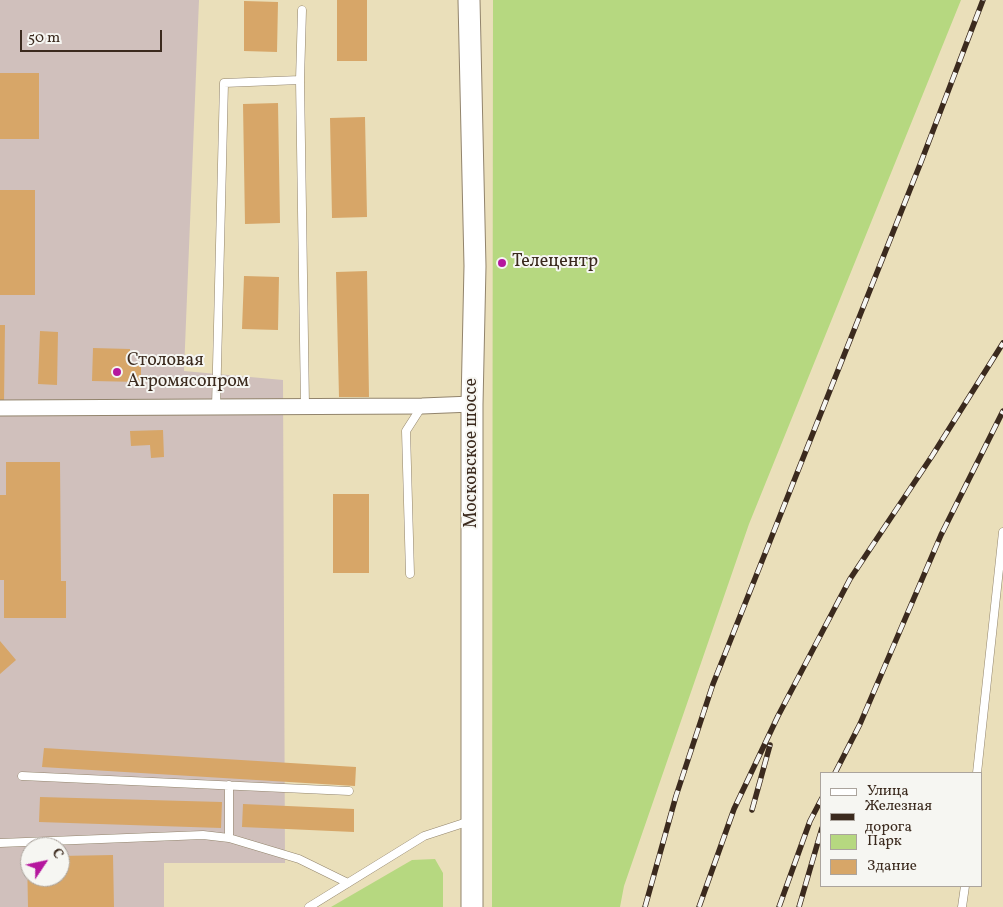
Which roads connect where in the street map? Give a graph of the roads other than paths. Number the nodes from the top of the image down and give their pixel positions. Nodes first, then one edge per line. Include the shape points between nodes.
1 (469, 0) edge
2 (302, 10) dead end
3 (300, 80) junction
4 (472, 404) junction
5 (305, 406) junction
6 (422, 406) junction
7 (216, 407) junction
8 (0, 408) edge
9 (1003, 532) edge
10 (410, 574) dead end
11 (977, 772) edge
12 (22, 776) dead end
13 (229, 785) junction
14 (348, 791) dead end
15 (472, 820) junction
16 (229, 838) junction
17 (0, 844) edge
18 (348, 883) junction
19 (965, 887) edge
20 (309, 907) edge
21 (472, 907) edge
22 (962, 907) edge

1 - 4 main road, Московское шоссе via 475,266
2 - 3 lane
3 - 5 lane
3 - 7 lane via 224,83
4 - 6 street
4 - 15 main road, Московское шоссе
5 - 6 street
5 - 7 street
6 - 10 lane via 406,431
7 - 8 street
9 - 11 lane
12 - 13 lane
13 - 14 lane
13 - 16 lane
15 - 18 lane via 424,836
15 - 21 main road, Московское шоссе
16 - 17 lane via 203,836
16 - 18 lane via 299,859
18 - 20 lane
19 - 22 lane

